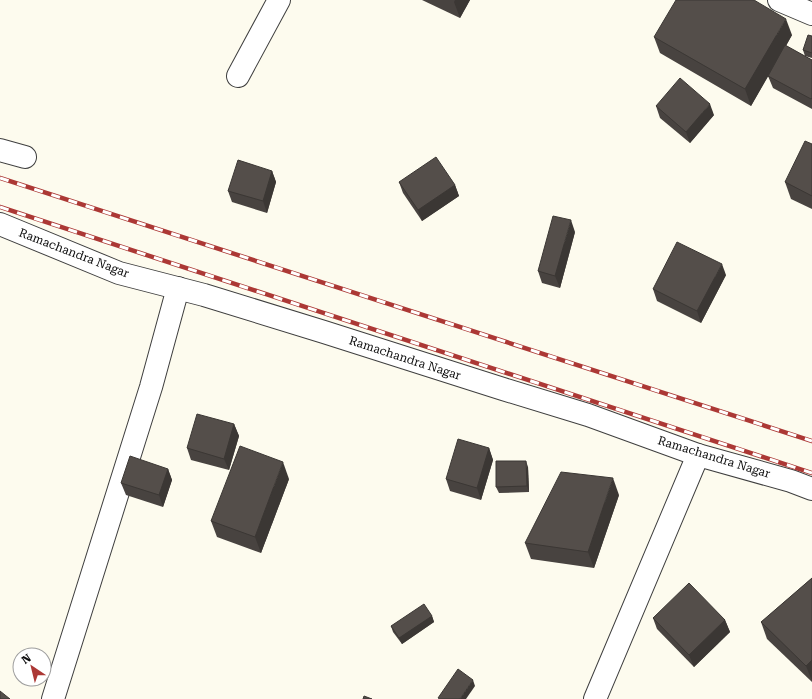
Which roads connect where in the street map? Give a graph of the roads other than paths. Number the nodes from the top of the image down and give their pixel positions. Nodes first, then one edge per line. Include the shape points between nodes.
1 (279, 0) edge
2 (779, 0) edge
3 (812, 14) edge
4 (238, 76) dead end
5 (0, 150) edge
6 (25, 157) dead end
7 (0, 224) edge
8 (178, 288) junction
9 (698, 455) junction
10 (812, 489) edge
11 (53, 699) edge
12 (595, 699) edge

1 - 4 street
2 - 3 street
5 - 6 street
7 - 8 street, Ramachandra Nagar via 119,273
8 - 9 street, Ramachandra Nagar via 588,415
8 - 11 street via 151,387
9 - 10 street, Ramachandra Nagar
9 - 12 street

